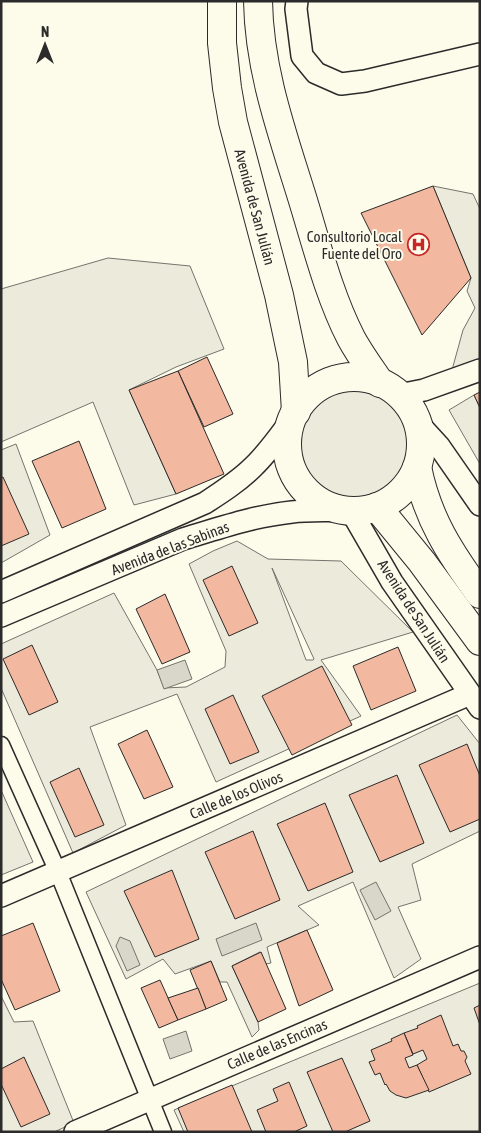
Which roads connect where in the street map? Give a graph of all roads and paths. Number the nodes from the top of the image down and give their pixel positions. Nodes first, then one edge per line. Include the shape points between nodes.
1 (222, 1) edge
2 (258, 1) edge
3 (296, 1) edge
4 (480, 54) edge
5 (480, 370) edge
6 (390, 389) junction
7 (294, 415) junction
8 (418, 423) junction
9 (417, 467) junction
10 (480, 504) edge
11 (358, 509) junction
12 (1, 592) edge
13 (480, 594) edge
14 (1, 616) edge
15 (480, 641) edge
16 (475, 701) edge
17 (1, 745) edge
18 (58, 872) junction
19 (1, 896) edge
20 (480, 957) edge
21 (150, 1098) junction
22 (75, 1132) edge
23 (163, 1132) edge

1 - 7 main road, Avenida de San Julián via 222,43 230,105 293,362
2 - 6 main road via 265,74 272,102 329,284 351,337
3 - 4 street via 302,56 316,73 341,84
5 - 6 street via 424,390
6 - 7 main road via 356,378 332,382 311,393
6 - 8 main road via 410,408
7 - 11 main road via 288,446 289,461 298,481 319,501 332,507
7 - 12 street, Avenida de las Sabinas via 252,468 205,503
8 - 9 main road via 421,442
8 - 10 street via 440,446
9 - 11 main road via 404,489 394,498
9 - 13 main road via 428,507 446,547
11 - 14 street, Avenida de las Sabinas via 292,512 212,530 183,539
11 - 15 main road, Avenida de San Julián via 422,562
11 - 16 street, Avenida de San Julián via 392,582
16 - 18 street, Calle de los Olivos
17 - 18 street
18 - 19 street, Calle de los Olivos
18 - 21 street
20 - 21 street, Calle de las Encinas
21 - 22 street, Calle de las Encinas
21 - 23 street

